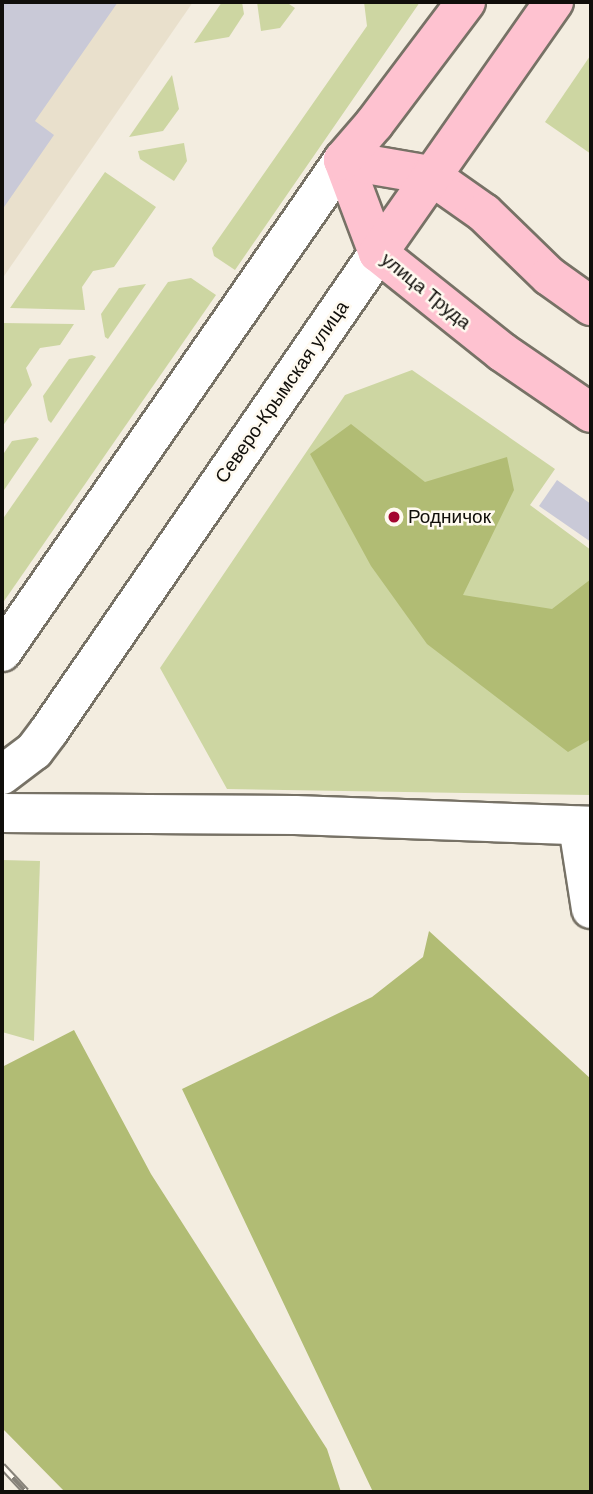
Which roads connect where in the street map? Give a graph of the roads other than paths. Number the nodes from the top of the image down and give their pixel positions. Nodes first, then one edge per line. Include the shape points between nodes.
1 (466, 2) edge
2 (554, 2) edge
3 (343, 160) junction
4 (430, 175) junction
5 (378, 253) junction
6 (591, 306) edge
7 (591, 413) edge
8 (2, 652) edge
9 (2, 775) edge
10 (2, 813) edge
11 (585, 826) edge
12 (591, 909) edge

1 - 3 main road
2 - 4 main road, Северо-Крымская улица
3 - 4 main road
3 - 5 main road, улица Труда
3 - 8 street
4 - 5 main road, Северо-Крымская улица
4 - 6 main road via 484,214 549,276
5 - 7 main road, улица Труда via 502,352
5 - 9 street, Северо-Крымская улица via 49,731 34,751
10 - 11 street via 295,814
11 - 12 street

